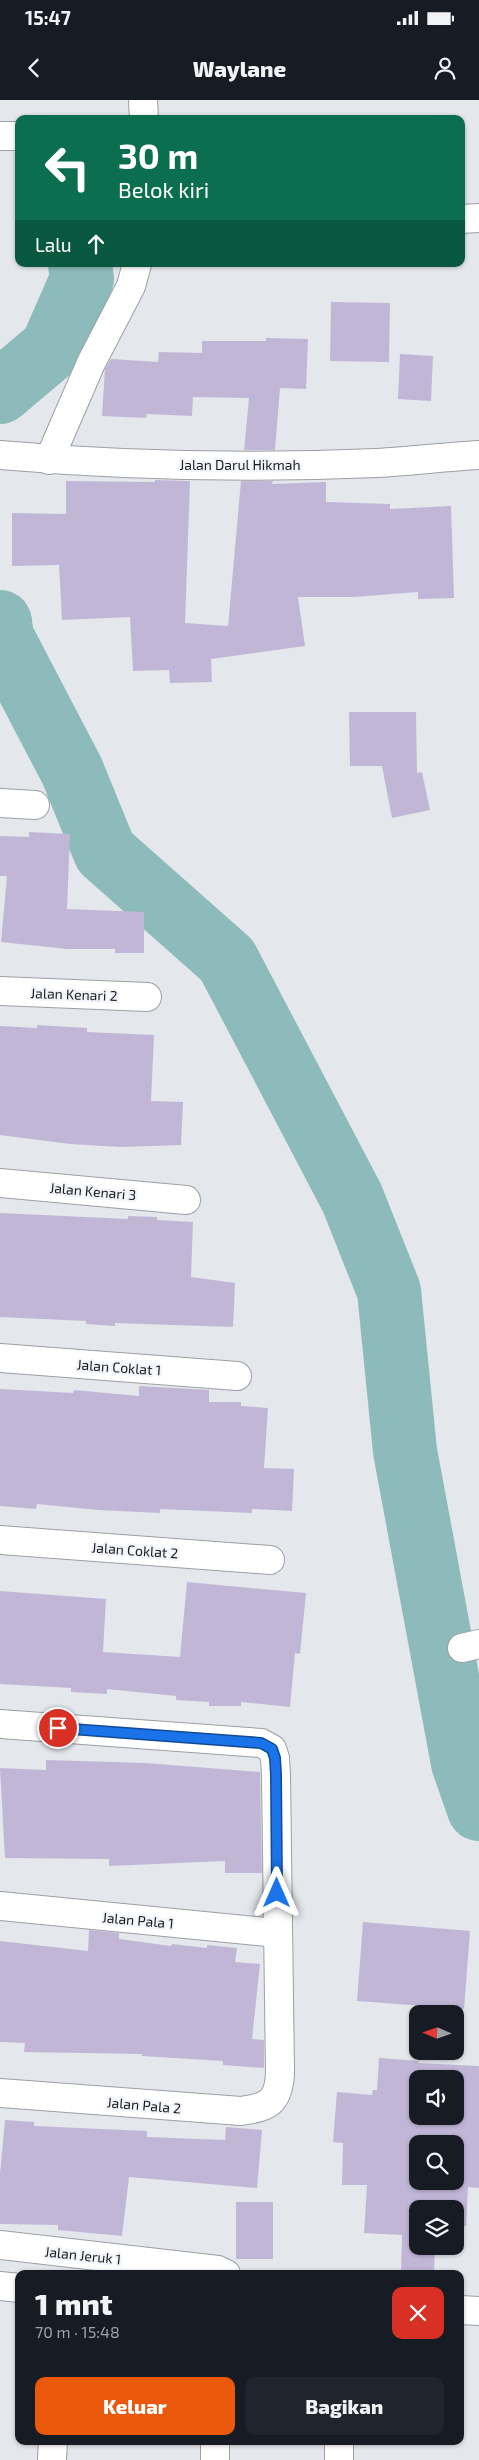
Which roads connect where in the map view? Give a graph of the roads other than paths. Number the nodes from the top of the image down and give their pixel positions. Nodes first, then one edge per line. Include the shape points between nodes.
1 (143, 100) edge
2 (144, 115) edge
3 (0, 136) edge
4 (15, 136) edge
5 (479, 218) edge
6 (465, 219) edge
7 (137, 267) edge
8 (479, 455) edge
9 (24, 457) edge
10 (0, 803) edge
11 (35, 805) dead end
12 (0, 991) edge
13 (147, 997) dead end
14 (0, 1183) edge
15 (186, 1200) dead end
16 (0, 1358) edge
17 (237, 1376) dead end
18 (0, 1540) edge
19 (270, 1560) dead end
20 (0, 1724) edge
21 (0, 1906) edge
22 (277, 1933) junction
23 (0, 2093) edge
24 (0, 2246) edge
25 (62, 2263) edge
26 (173, 2270) edge
27 (0, 2286) edge
28 (15, 2288) edge
29 (464, 2310) edge
30 (479, 2311) edge
31 (53, 2445) edge
32 (215, 2445) edge
33 (339, 2445) edge
34 (52, 2460) edge
35 (214, 2460) edge
36 (339, 2460) edge

1 - 2 street
3 - 4 street
5 - 6 street
7 - 9 street via 131,286 90,363
8 - 9 street, Jalan Darul Hikmah via 377,463 278,465
10 - 11 street
12 - 13 street, Jalan Kenari 2
14 - 15 street, Jalan Kenari 3
16 - 17 street, Jalan Coklat 1
18 - 19 street, Jalan Coklat 2
20 - 22 street via 261,1743 272,1749 275,1758
21 - 22 street, Jalan Pala 1
22 - 23 street, Jalan Pala 2 via 280,2089 274,2099 261,2108 241,2111
24 - 25 street, Jalan Jeruk 1
25 - 26 street, Jalan Jeruk 1
27 - 28 street
29 - 30 street
31 - 34 street
32 - 35 street
33 - 36 street

